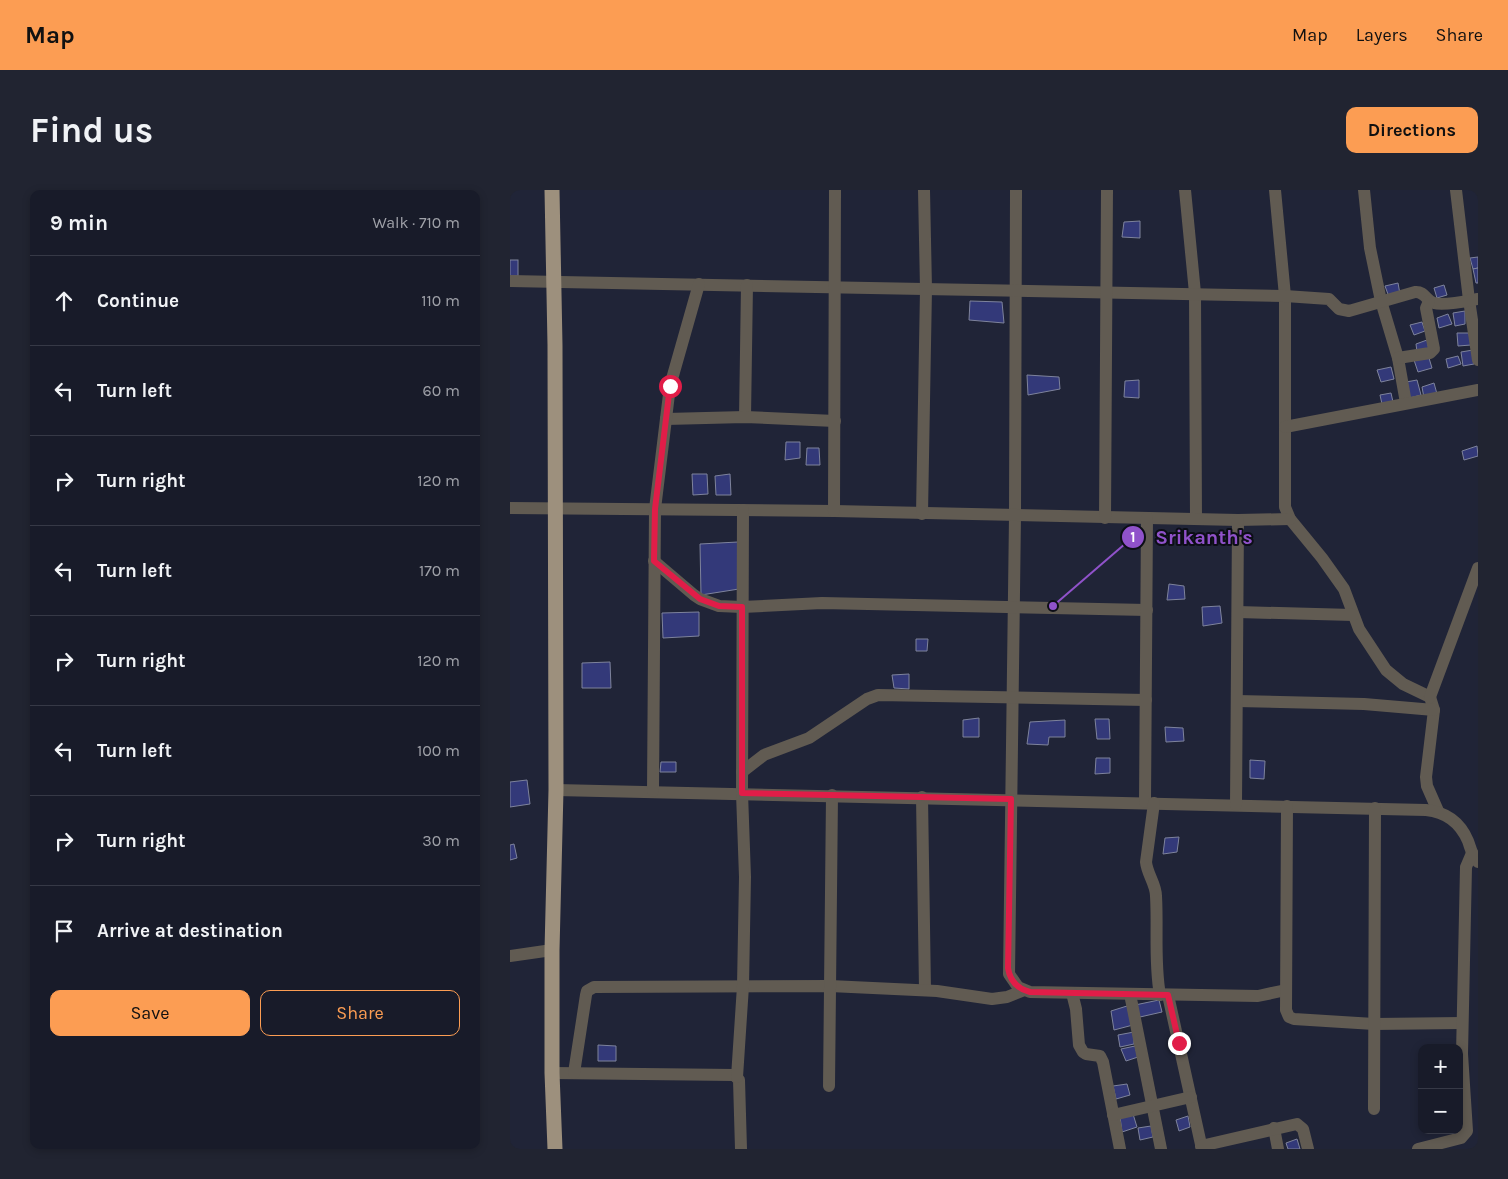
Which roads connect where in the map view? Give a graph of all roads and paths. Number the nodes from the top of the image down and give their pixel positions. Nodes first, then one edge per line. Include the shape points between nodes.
1 (552, 190) edge
2 (835, 190) edge
3 (924, 190) edge
4 (1016, 190) edge
5 (1107, 190) edge
6 (1185, 190) edge
7 (1275, 190) edge
8 (1364, 190) edge
9 (1456, 190) edge
10 (510, 281) edge
11 (554, 281) junction
12 (699, 284) junction
13 (747, 284) junction
14 (836, 286) junction
15 (926, 289) junction
16 (1016, 291) junction
17 (1107, 292) junction
18 (1195, 293) junction
19 (1285, 296) junction
20 (1429, 300) junction
21 (1473, 300) edge
22 (1381, 301) junction
23 (1398, 358) junction
24 (1478, 360) edge
25 (1478, 390) edge
26 (1406, 403) junction
27 (666, 418) junction
28 (745, 418) junction
29 (835, 421) junction
30 (1285, 427) junction
31 (510, 508) edge
32 (554, 508) junction
33 (655, 509) junction
34 (742, 510) junction
35 (834, 512) junction
36 (922, 514) junction
37 (1015, 516) junction
38 (1105, 518) junction
39 (1147, 518) junction
40 (1290, 519) junction
41 (1196, 520) junction
42 (1238, 520) junction
43 (654, 561) junction
44 (1478, 568) edge
45 (742, 607) junction
46 (1013, 607) junction
47 (1146, 610) junction
48 (1238, 612) junction
49 (1354, 615) junction
50 (1012, 696) junction
51 (1430, 697) junction
52 (1146, 700) junction
53 (1237, 701) junction
54 (1434, 710) junction
55 (742, 772) junction
56 (556, 790) junction
57 (653, 791) junction
58 (742, 793) junction
59 (832, 795) junction
60 (922, 797) junction
61 (1011, 799) junction
62 (1150, 802) junction
63 (1236, 805) junction
64 (1287, 806) junction
65 (1375, 808) junction
66 (1438, 811) junction
67 (1475, 858) edge
68 (552, 950) junction
69 (510, 956) edge
70 (743, 986) junction
71 (830, 986) junction
72 (925, 990) junction
73 (1286, 990) junction
74 (1022, 991) junction
75 (1072, 993) junction
76 (1130, 994) junction
77 (1164, 995) junction
78 (1462, 1023) junction
79 (1374, 1024) junction
80 (552, 1073) junction
81 (574, 1073) junction
82 (737, 1077) junction
83 (829, 1086) dead end
84 (1191, 1097) junction
85 (1152, 1106) junction
86 (1374, 1109) dead end
87 (1113, 1115) junction
88 (1274, 1128) junction
89 (1237, 1143) edge
90 (1202, 1147) edge
91 (555, 1149) edge
92 (741, 1149) edge
93 (1120, 1149) edge
94 (1161, 1149) edge
95 (1278, 1149) edge
96 (1308, 1149) edge
97 (1418, 1149) edge

1 - 11 main road
2 - 14 street
3 - 15 street
4 - 16 street
5 - 17 street
6 - 18 street
7 - 19 street
8 - 22 street via 1370,248
9 - 21 street
10 - 11 street
11 - 12 street
11 - 32 main road
12 - 13 street
12 - 27 street via 672,378
13 - 14 street
13 - 28 street
14 - 15 street
14 - 29 street
15 - 16 street
15 - 36 street
16 - 17 street
16 - 37 street
17 - 18 street
17 - 38 street
18 - 19 street
18 - 41 street
19 - 22 street via 1329,299 1348,311
19 - 30 street
20 - 21 street via 1437,304
20 - 22 street via 1418,292
20 - 23 street via 1426,308 1434,349 1430,353
21 - 24 street
22 - 23 street
23 - 26 street
25 - 26 street
26 - 30 street
27 - 28 street
27 - 33 street
28 - 29 street
29 - 35 street
30 - 40 street via 1285,507
31 - 32 street
32 - 33 street
32 - 56 main road
33 - 34 street
33 - 43 street
34 - 35 street
34 - 45 street
35 - 36 street
36 - 37 street
37 - 38 street
37 - 46 street
38 - 39 street
39 - 41 street
39 - 47 street
40 - 42 street
40 - 49 street via 1344,589
41 - 42 street
42 - 48 street
43 - 45 street via 700,599 719,606
43 - 57 street
44 - 51 street
45 - 46 street via 822,603
45 - 55 street
46 - 47 street
46 - 50 street
47 - 52 street
48 - 49 street
48 - 53 street
49 - 51 street via 1362,636 1386,670 1403,684
50 - 52 street
50 - 55 street via 884,694 872,697 809,738 764,755
50 - 61 street
51 - 54 street
52 - 62 street
53 - 54 street via 1364,704
53 - 63 street
54 - 66 street via 1426,777
55 - 58 street
56 - 57 street
56 - 68 main road
57 - 58 street
58 - 59 street
58 - 70 street via 745,877
59 - 60 street
59 - 71 street
60 - 61 street
60 - 72 street
61 - 62 street
61 - 74 street via 1008,968 1014,983
62 - 63 street
62 - 77 street via 1146,862 1156,894 1156,971
63 - 64 street
64 - 65 street
64 - 73 street
65 - 66 street
65 - 79 street
66 - 67 street via 1459,827
67 - 78 street via 1466,867
68 - 69 street
68 - 80 main road
70 - 71 street
70 - 81 street via 594,987 586,995
70 - 82 street
71 - 72 street
71 - 83 street
72 - 74 street via 992,999
73 - 77 street via 1258,996
73 - 79 street via 1286,1010 1294,1019
74 - 75 street
75 - 76 street
75 - 87 street via 1079,1045 1083,1052 1102,1058
76 - 77 street
76 - 85 street
77 - 84 street
78 - 79 street
78 - 97 street via 1466,1134
79 - 86 street
80 - 81 street
80 - 91 main road
81 - 82 street via 730,1074
82 - 92 street
84 - 85 street
84 - 90 street
85 - 87 street
85 - 94 street
87 - 93 street
88 - 89 street
88 - 95 street
88 - 96 street via 1300,1125
89 - 90 street

